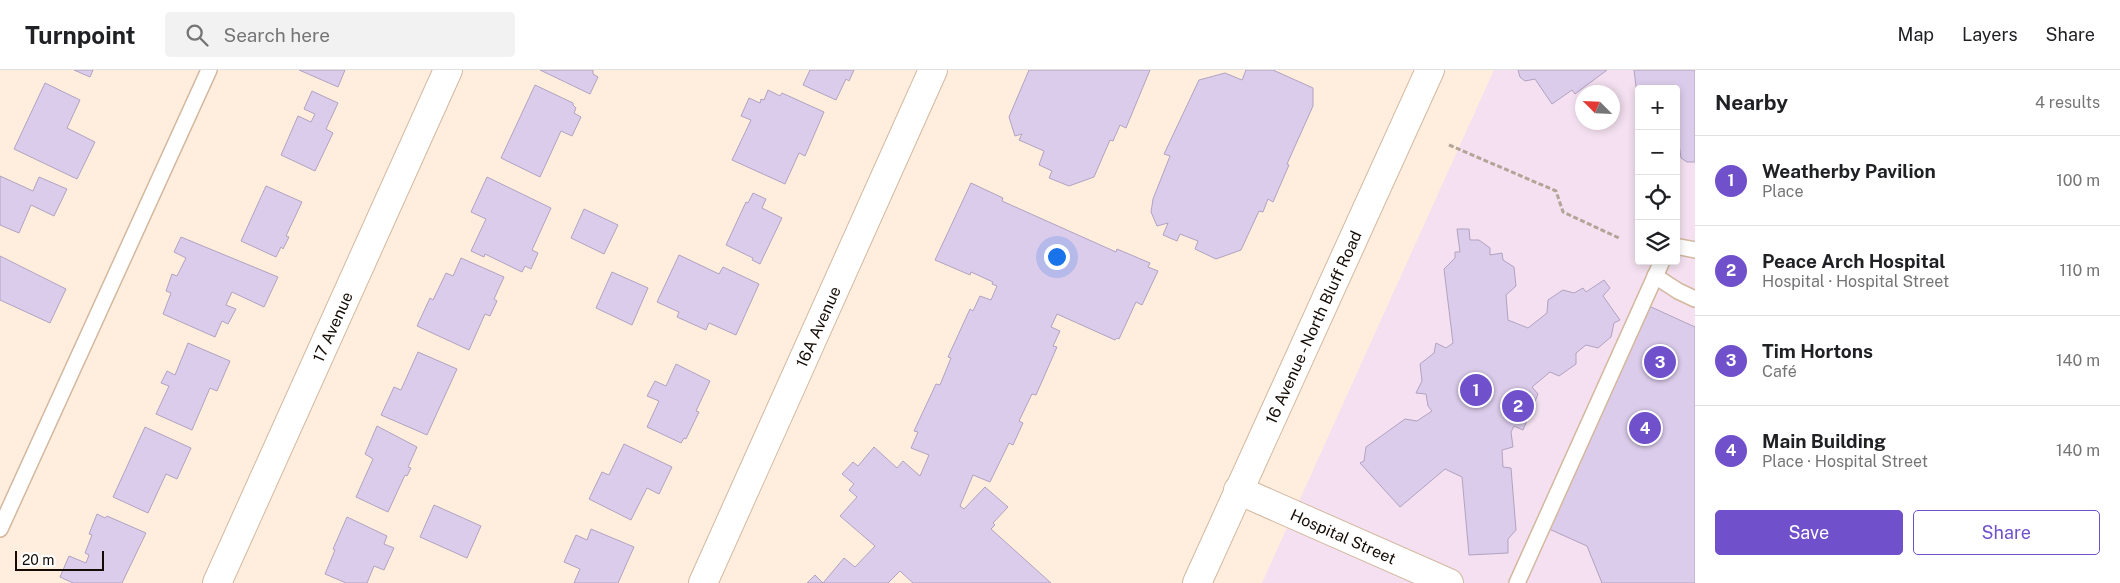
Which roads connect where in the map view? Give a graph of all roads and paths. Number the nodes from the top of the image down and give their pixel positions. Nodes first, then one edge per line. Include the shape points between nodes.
1 (209, 70) edge
2 (448, 70) edge
3 (933, 70) edge
4 (1430, 70) edge
5 (1449, 145) dead end
6 (1619, 238) dead end
7 (1680, 247) edge
8 (1695, 250) edge
9 (1660, 265) edge
10 (1655, 276) junction
11 (1695, 298) edge
12 (1238, 490) junction
13 (0, 529) edge
14 (218, 583) edge
15 (703, 583) edge
16 (1197, 583) edge
17 (1449, 583) edge
18 (1517, 583) edge

1 - 13 lane
2 - 14 street, 17 Avenue
3 - 15 street, 16A Avenue
4 - 12 street, 16 Avenue - North Bluff Road
5 - 6 path via 1556,191 1563,212
7 - 8 lane
9 - 10 lane
10 - 11 lane
10 - 18 lane
12 - 16 street, 16 Avenue - North Bluff Road
12 - 17 street, Hospital Street

